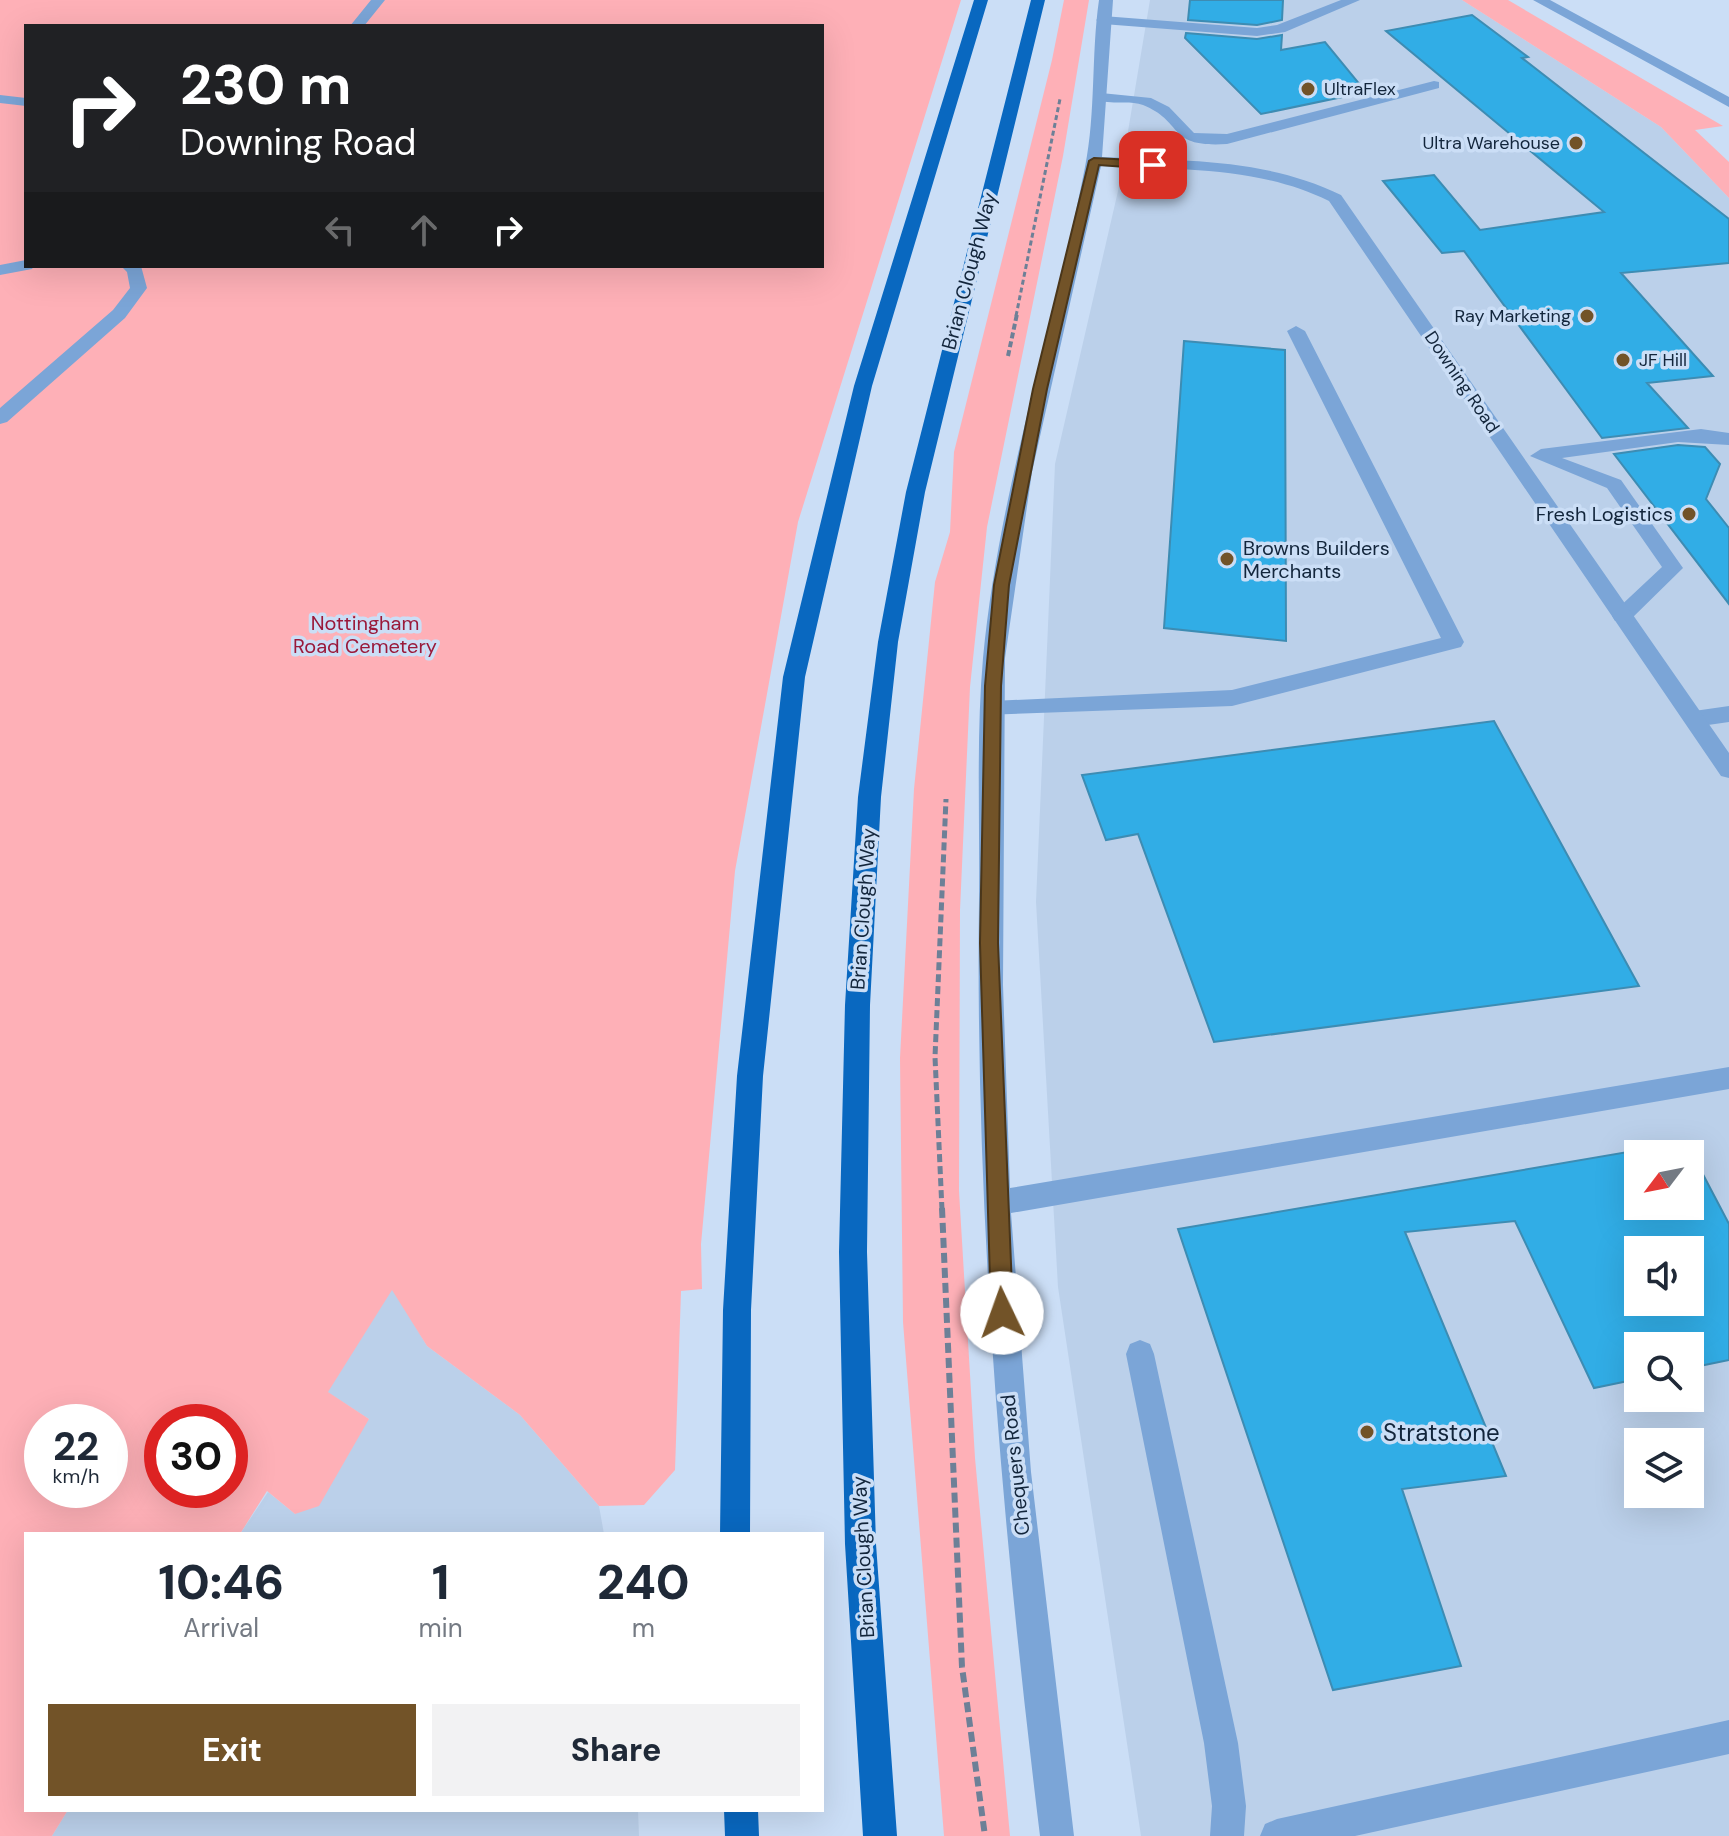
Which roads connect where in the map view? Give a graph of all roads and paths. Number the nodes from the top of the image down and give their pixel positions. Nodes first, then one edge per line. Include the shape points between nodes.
1 (378, 0) edge
2 (981, 0) edge
3 (1038, 0) edge
4 (1353, 0) edge
5 (1540, 0) edge
6 (1104, 10) edge
7 (359, 24) edge
8 (1434, 85) dead end
9 (1101, 97) junction
10 (0, 99) edge
11 (24, 102) edge
12 (1729, 103) edge
13 (1094, 161) junction
14 (24, 265) edge
15 (132, 268) edge
16 (0, 270) edge
17 (1296, 331) dead end
18 (0, 418) edge
19 (1729, 439) edge
20 (1539, 456) junction
21 (1515, 459) junction
22 (1622, 616) junction
23 (992, 709) junction
24 (1729, 714) edge
25 (1694, 719) junction
26 (1729, 770) edge
27 (946, 789) dead end
28 (1729, 1078) edge
29 (996, 1203) junction
30 (1140, 1354) dead end
31 (735, 1532) edge
32 (1729, 1737) edge
33 (741, 1812) edge
34 (742, 1836) edge
35 (880, 1836) edge
36 (985, 1836) edge
37 (1057, 1836) edge
38 (1227, 1836) edge
39 (1277, 1836) edge

1 - 7 street
2 - 31 highway via 863,386 794,677 750,1076 737,1310
3 - 35 highway, Brian Clough Way via 915,489 887,645 872,783 858,964 853,1377
4 - 6 street via 1280,29 1257,32
5 - 12 street
6 - 9 street, Chequers Road
8 - 9 street via 1199,142 1186,137 1152,104
9 - 13 street, Chequers Road
10 - 11 street
13 - 21 street, Downing Road via 1271,172 1335,198
13 - 23 street, Chequers Road via 1015,511 1002,585
14 - 16 street
15 - 18 street via 139,288 119,314
17 - 23 street via 1454,642 1232,698
19 - 20 street via 1678,436
20 - 21 street
20 - 22 street via 1614,484 1673,568
21 - 22 street, Downing Road
22 - 25 street, Downing Road
23 - 29 street, Chequers Road via 989,943
24 - 25 street
25 - 26 street, Downing Road
27 - 36 path via 935,1057 962,1667
28 - 29 street
29 - 37 street, Chequers Road via 1011,1438
30 - 38 street via 1221,1743
32 - 39 street
33 - 34 highway

